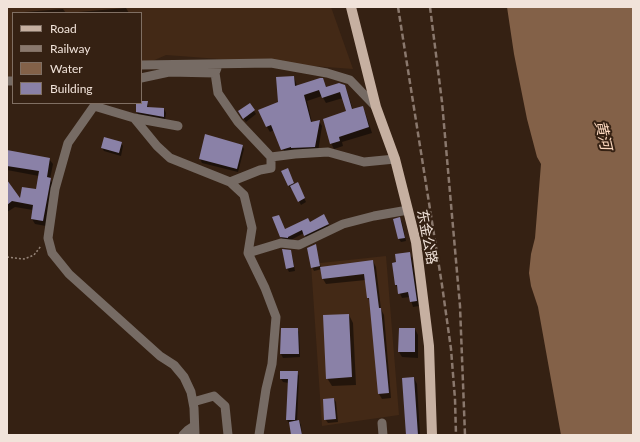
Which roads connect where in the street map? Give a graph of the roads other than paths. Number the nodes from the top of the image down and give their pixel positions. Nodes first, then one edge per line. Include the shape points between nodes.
1 (351, 7) edge
2 (220, 64) junction
3 (142, 65) edge
4 (215, 73) junction
5 (142, 78) edge
6 (96, 105) edge
7 (376, 107) junction
8 (134, 118) junction
9 (178, 126) dead end
10 (271, 157) junction
11 (395, 160) junction
12 (230, 182) junction
13 (408, 210) junction
14 (248, 253) junction
15 (193, 402) junction
16 (382, 423) dead end
17 (195, 431) edge
18 (183, 435) edge
19 (228, 435) edge
20 (259, 435) edge
21 (383, 435) edge
22 (432, 435) edge

1 - 7 main road, 东金公路
2 - 3 street
2 - 4 street
2 - 7 street via 271,63 327,73 350,80
4 - 5 street via 169,72
4 - 10 street via 218,93 238,122
6 - 8 street
6 - 15 street via 68,143 55,189 48,238 52,253 69,274 160,356 174,365 184,377
7 - 11 main road, 东金公路
8 - 9 street
8 - 12 street via 170,158
10 - 11 street via 328,152 364,162
10 - 12 street via 271,168
11 - 13 main road, 东金公路
12 - 14 street via 244,195 252,228
13 - 14 street via 343,224 299,245 281,243
13 - 22 main road, 东金公路 via 416,242 429,346
14 - 20 street via 276,317 272,364
15 - 17 street
15 - 19 street via 214,396 225,406
16 - 21 street
17 - 18 street via 188,430

